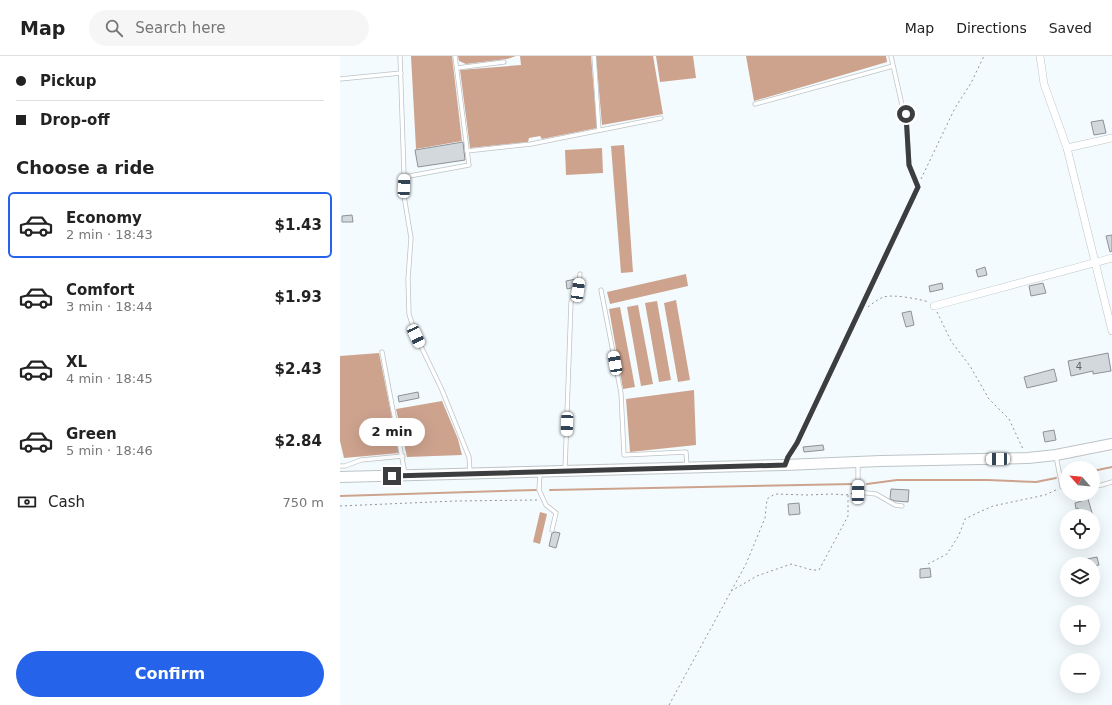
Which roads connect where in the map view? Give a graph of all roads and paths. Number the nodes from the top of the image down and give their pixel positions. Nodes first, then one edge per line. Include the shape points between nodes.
1 (400, 56) edge
2 (455, 56) edge
3 (594, 56) edge
4 (891, 56) edge
5 (984, 56) edge
6 (1042, 57) edge
7 (504, 62) dead end
8 (893, 66) junction
9 (457, 68) junction
10 (401, 73) junction
11 (340, 78) edge
12 (756, 104) dead end
13 (661, 118) dead end
14 (599, 130) junction
15 (1112, 138) edge
16 (1067, 148) junction
17 (467, 151) junction
18 (404, 177) junction
19 (918, 187) junction
20 (1112, 258) edge
21 (1095, 262) junction
22 (580, 274) dead end
23 (601, 290) dead end
24 (934, 306) junction
25 (860, 309) junction
26 (1112, 331) edge
27 (382, 352) dead end
28 (1112, 444) edge
29 (403, 456) junction
30 (1056, 456) junction
31 (1028, 458) junction
32 (858, 462) junction
33 (785, 465) junction
34 (340, 466) edge
35 (687, 467) junction
36 (540, 471) junction
37 (565, 471) junction
38 (470, 474) junction
39 (405, 476) junction
40 (340, 477) edge
41 (1060, 477) edge
42 (1112, 482) edge
43 (1100, 485) edge
44 (1060, 488) edge
45 (858, 492) junction
46 (848, 495) junction
47 (543, 500) junction
48 (340, 506) edge
49 (902, 506) dead end
50 (552, 530) dead end
51 (928, 564) dead end
52 (731, 591) junction
53 (669, 705) edge

1 - 10 lane
2 - 9 lane
3 - 14 lane
4 - 8 lane
5 - 19 path via 971,83 954,108
6 - 16 street via 1044,84
7 - 9 lane
8 - 12 lane
8 - 19 lane via 906,114 909,165
9 - 17 lane
10 - 11 lane
10 - 18 lane
13 - 14 lane
14 - 17 lane via 531,144
15 - 16 street
16 - 21 street
17 - 18 lane via 469,165
18 - 38 lane via 404,196 411,238 409,314 416,336 442,390 469,457
19 - 25 lane
20 - 21 street
21 - 24 street
21 - 26 street
22 - 37 lane via 578,290 571,302
23 - 35 lane via 621,393 624,455 686,452
24 - 25 path via 928,301 886,296
24 - 31 path via 951,341 970,366 989,399 1009,419
25 - 33 lane
27 - 29 lane
28 - 30 main road
29 - 34 lane via 361,460
29 - 39 lane
30 - 31 main road
30 - 41 lane
31 - 32 main road
32 - 33 main road
32 - 45 lane
33 - 35 main road
35 - 37 main road
36 - 37 main road
36 - 38 main road
36 - 47 lane
38 - 39 main road
39 - 40 main road
42 - 43 lane
44 - 51 path via 1045,496 992,506 965,519 947,554
45 - 46 path
45 - 49 lane via 876,494 895,505
46 - 52 path via 848,516 819,570 791,564 756,576
46 - 52 path via 775,494 767,498 765,518 746,564
47 - 48 path
47 - 50 lane via 546,506 556,513
52 - 53 path

